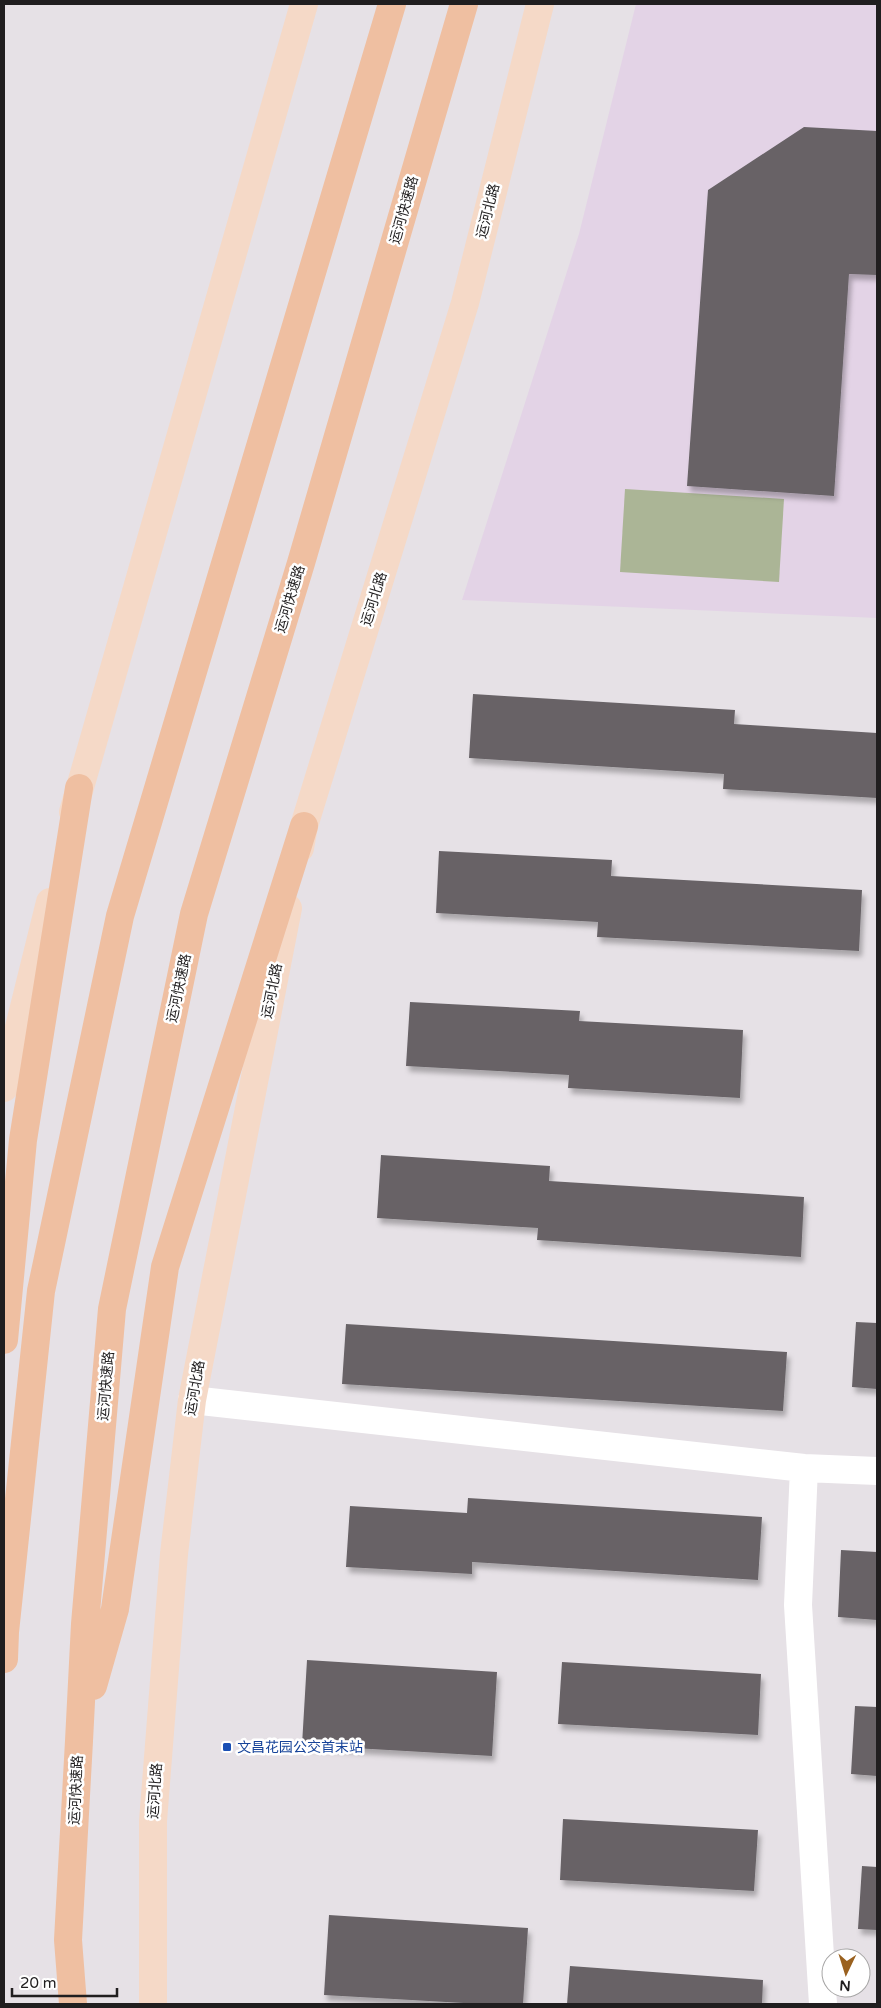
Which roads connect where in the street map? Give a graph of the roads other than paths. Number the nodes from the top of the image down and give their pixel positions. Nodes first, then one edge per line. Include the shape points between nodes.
1 (304, 4) edge
2 (392, 4) edge
3 (464, 4) edge
4 (540, 4) edge
5 (79, 788) junction
6 (304, 826) junction
7 (4, 1088) edge
8 (4, 1340) edge
9 (192, 1400) junction
10 (804, 1468) junction
11 (877, 1471) edge
12 (4, 1659) edge
13 (79, 1741) junction
14 (73, 2004) edge
15 (153, 2004) edge
16 (823, 2004) edge

1 - 5 main road
2 - 12 highway via 120,916 41,1291
3 - 13 highway, 运河快速路 via 301,563 194,914 112,1309 85,1624
4 - 6 main road, 运河北路 via 465,303
5 - 7 main road
5 - 8 highway via 23,1140
6 - 9 main road, 运河北路
6 - 13 highway via 165,1267 114,1609
9 - 10 lane
9 - 15 main road, 运河北路 via 174,1554 153,1821
10 - 11 lane
10 - 16 lane via 798,1605
13 - 14 highway, 运河快速路 via 68,1940

